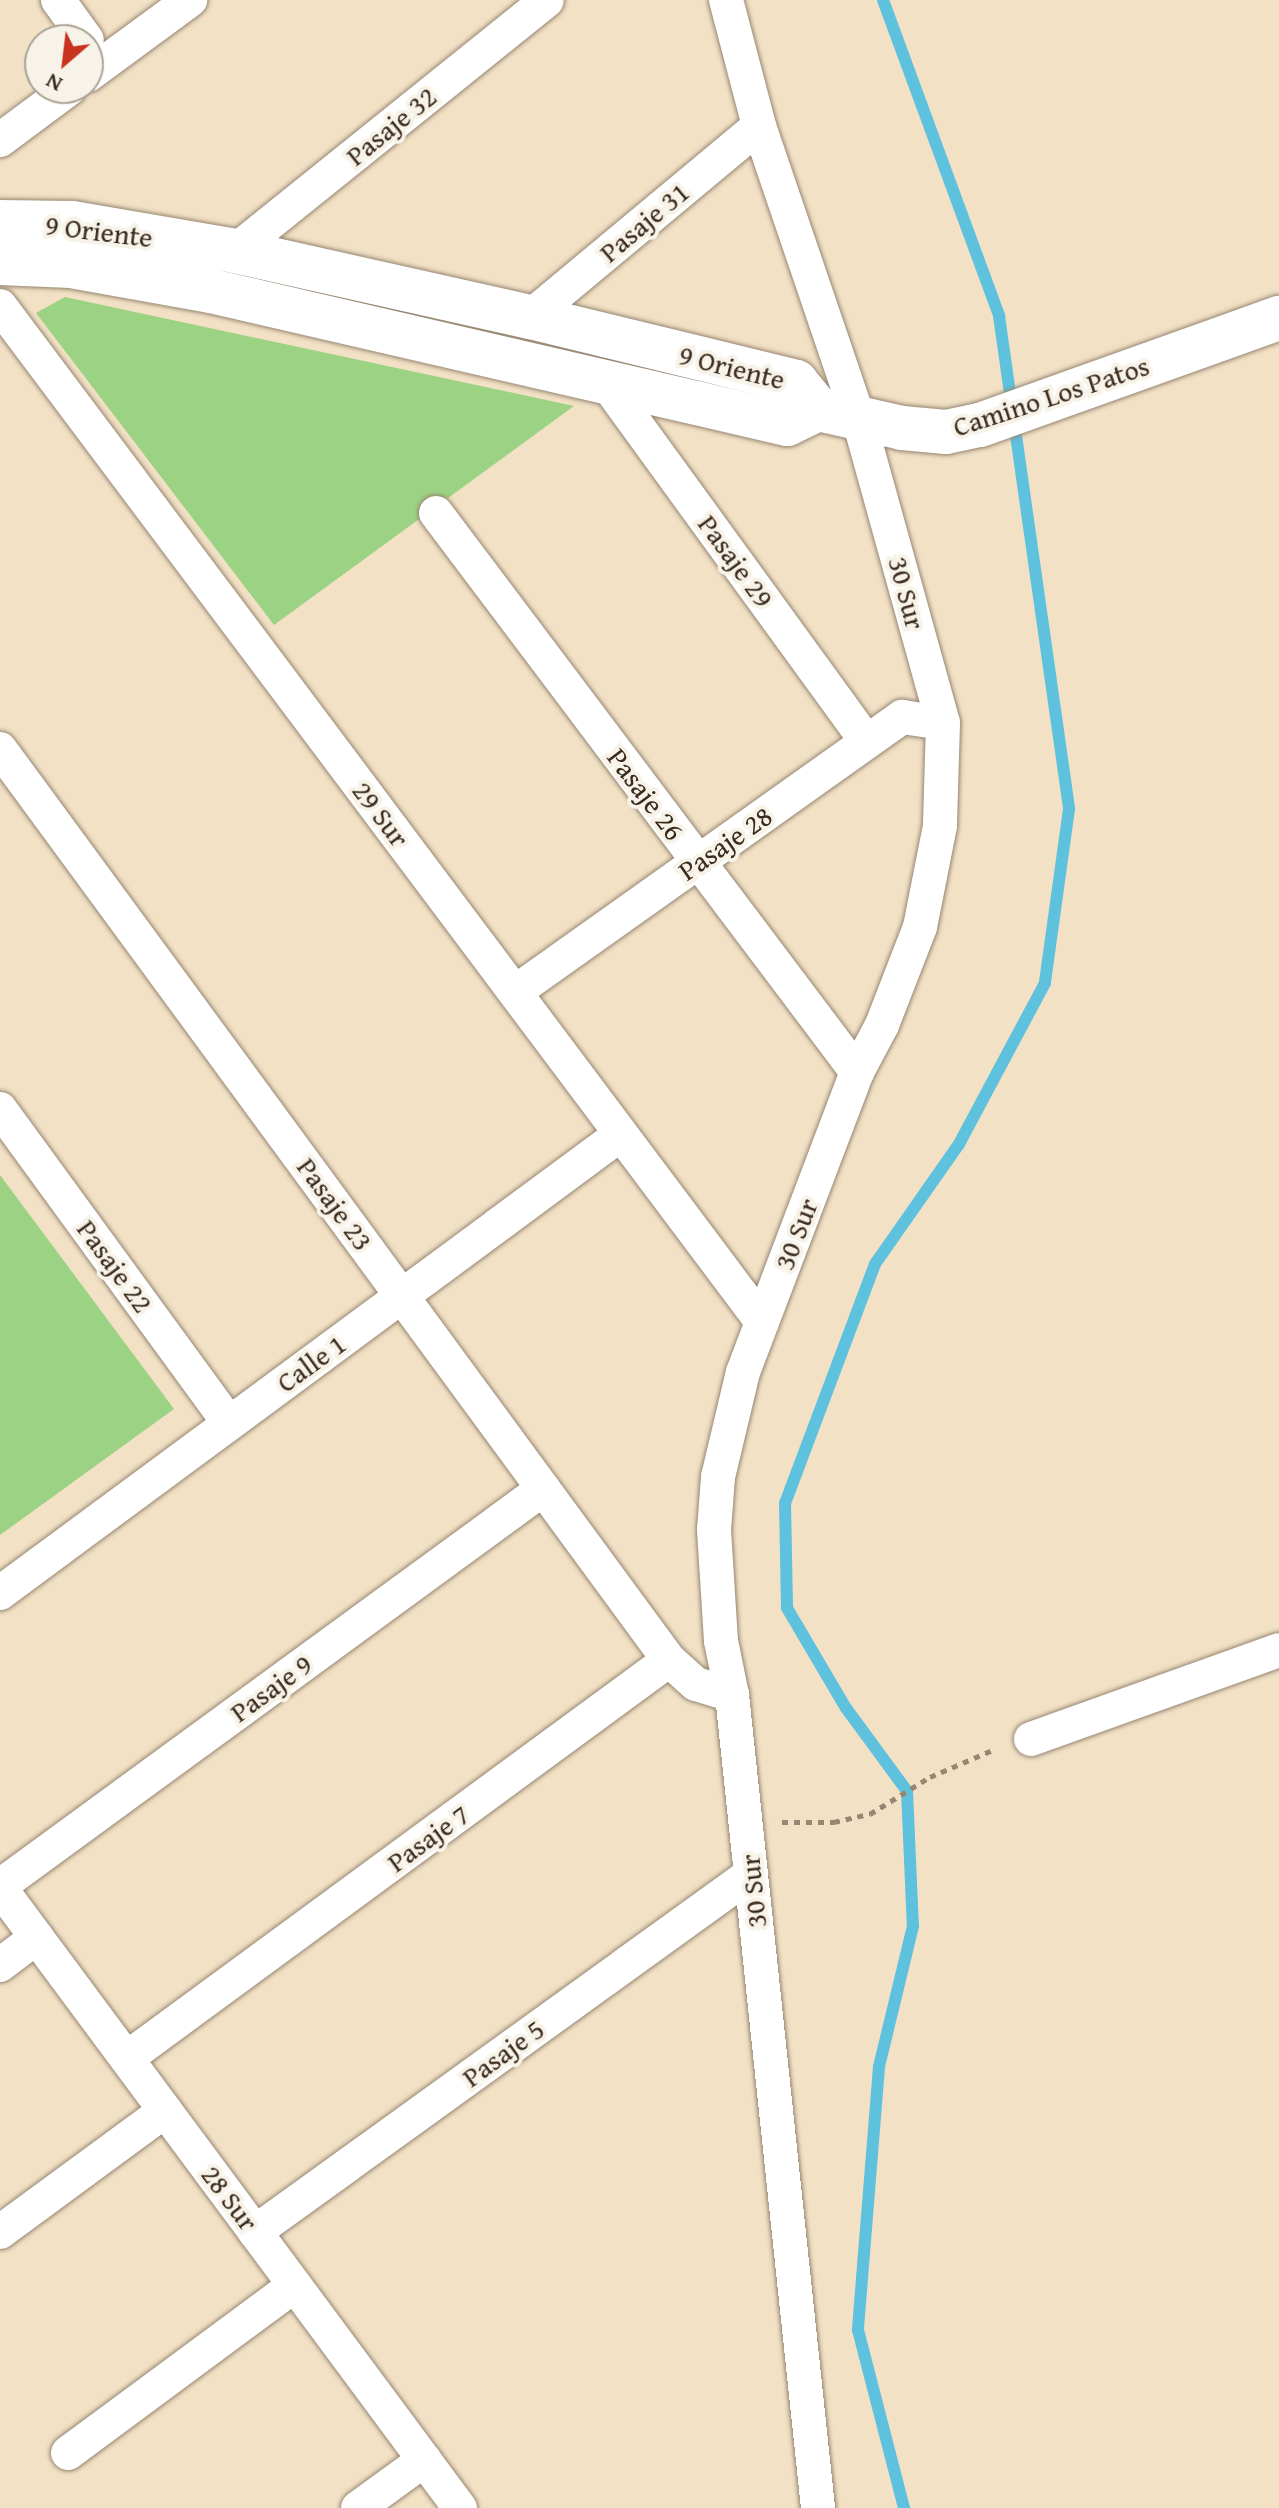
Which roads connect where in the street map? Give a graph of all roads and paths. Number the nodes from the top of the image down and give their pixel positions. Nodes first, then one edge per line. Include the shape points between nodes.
1 (58, 0) edge
2 (190, 0) edge
3 (547, 0) edge
4 (726, 0) edge
5 (73, 24) edge
6 (104, 48) edge
7 (48, 104) edge
8 (759, 126) junction
9 (0, 140) edge
10 (0, 222) edge
11 (235, 251) junction
12 (0, 263) edge
13 (0, 306) edge
14 (530, 317) junction
15 (1279, 318) edge
16 (604, 380) junction
17 (818, 409) junction
18 (859, 420) junction
19 (436, 513) dead end
20 (943, 723) junction
21 (867, 742) junction
22 (0, 749) edge
23 (697, 863) junction
24 (515, 992) junction
25 (857, 1072) junction
26 (0, 1109) edge
27 (621, 1134) junction
28 (402, 1296) junction
29 (762, 1322) junction
30 (229, 1423) junction
31 (543, 1489) junction
32 (0, 1593) edge
33 (1279, 1650) edge
34 (669, 1660) junction
35 (732, 1695) junction
36 (1031, 1739) joint
37 (745, 1822) junction
38 (751, 1874) junction
39 (0, 1887) edge
40 (37, 1937) junction
41 (0, 1965) edge
42 (127, 2058) junction
43 (165, 2111) junction
44 (0, 2232) edge
45 (255, 2232) junction
46 (295, 2285) junction
47 (68, 2453) dead end
48 (424, 2460) junction
49 (358, 2508) edge
50 (460, 2508) edge
51 (818, 2508) edge

1 - 5 street
2 - 6 street
3 - 11 street, Pasaje 32
4 - 8 street, 30 Sur
7 - 9 street
8 - 14 street, Pasaje 31
8 - 18 street, 30 Sur
10 - 11 street, 9 Oriente via 72,223
11 - 14 street, 9 Oriente
12 - 16 street, 9 Oriente via 71,266 211,291
13 - 24 street, 29 Sur
14 - 17 street, 9 Oriente via 796,382
15 - 18 street, Camino Los Patos via 946,432
16 - 17 street, 9 Oriente via 787,424
16 - 21 street, Pasaje 29
17 - 18 street, Camino Los Patos
18 - 20 street, 30 Sur
19 - 23 street, Pasaje 26
20 - 21 street, Pasaje 28 via 902,717
20 - 25 street, 30 Sur via 940,826 920,927 903,977
21 - 23 street, Pasaje 28
22 - 28 street, Pasaje 23
23 - 24 street, Pasaje 28
23 - 25 street, Pasaje 26
24 - 27 street, 29 Sur
25 - 29 street, 30 Sur
26 - 30 street, Pasaje 22
27 - 28 street, Calle 1
27 - 29 street, 29 Sur
28 - 30 street, Calle 1
28 - 31 street, Pasaje 23
29 - 35 street, 30 Sur via 728,1424 717,1490 715,1586
30 - 32 street, Calle 1
31 - 34 street, Pasaje 23
31 - 39 street, Pasaje 9
33 - 36 street
34 - 35 street via 696,1684
34 - 42 street, Pasaje 7
35 - 37 street, 30 Sur
36 - 37 path via 954,1765 884,1808 854,1819
37 - 38 street, 30 Sur
38 - 45 street, Pasaje 5
38 - 51 street, 30 Sur
39 - 40 street, 28 Sur
40 - 41 street
40 - 42 street, 28 Sur
42 - 43 street, 28 Sur
43 - 44 street
43 - 45 street, 28 Sur
45 - 46 street, 28 Sur
46 - 47 street
46 - 48 street, 28 Sur
48 - 49 street
48 - 50 street, 28 Sur

